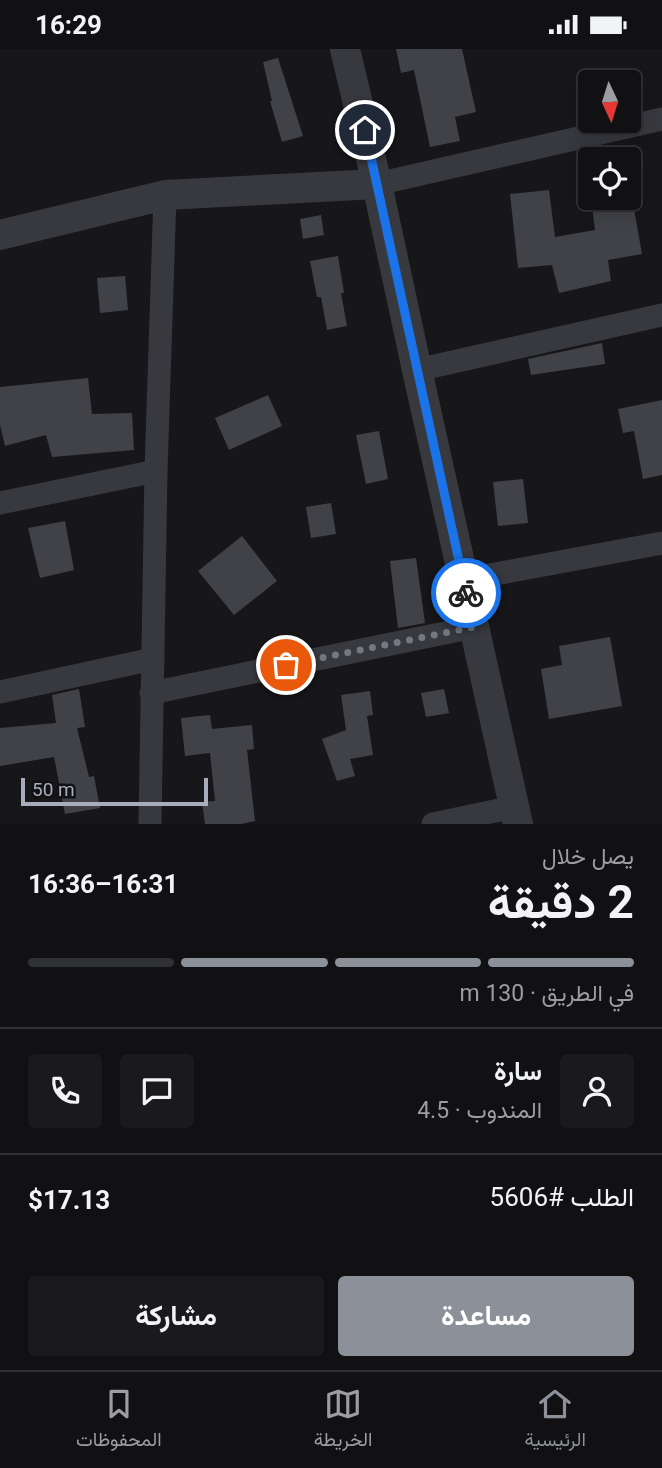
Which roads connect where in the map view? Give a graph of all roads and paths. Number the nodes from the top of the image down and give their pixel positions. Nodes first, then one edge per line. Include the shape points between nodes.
1 (345, 49) edge
2 (662, 118) edge
3 (377, 184) junction
4 (165, 195) junction
5 (0, 235) edge
6 (662, 315) edge
7 (417, 370) junction
8 (156, 471) junction
9 (0, 503) edge
10 (662, 543) edge
11 (463, 580) junction
12 (474, 627) junction
13 (153, 659) junction
14 (0, 692) edge
15 (151, 693) junction
16 (516, 815) edge
17 (150, 824) edge
18 (433, 824) edge

1 - 3 street
2 - 3 street
3 - 4 street
3 - 7 street
4 - 5 street
4 - 8 street
6 - 7 street
7 - 11 street
8 - 9 street
8 - 13 street
10 - 11 street
11 - 12 street
12 - 15 street
12 - 16 street
13 - 14 street
13 - 15 street
15 - 17 street
16 - 18 street

